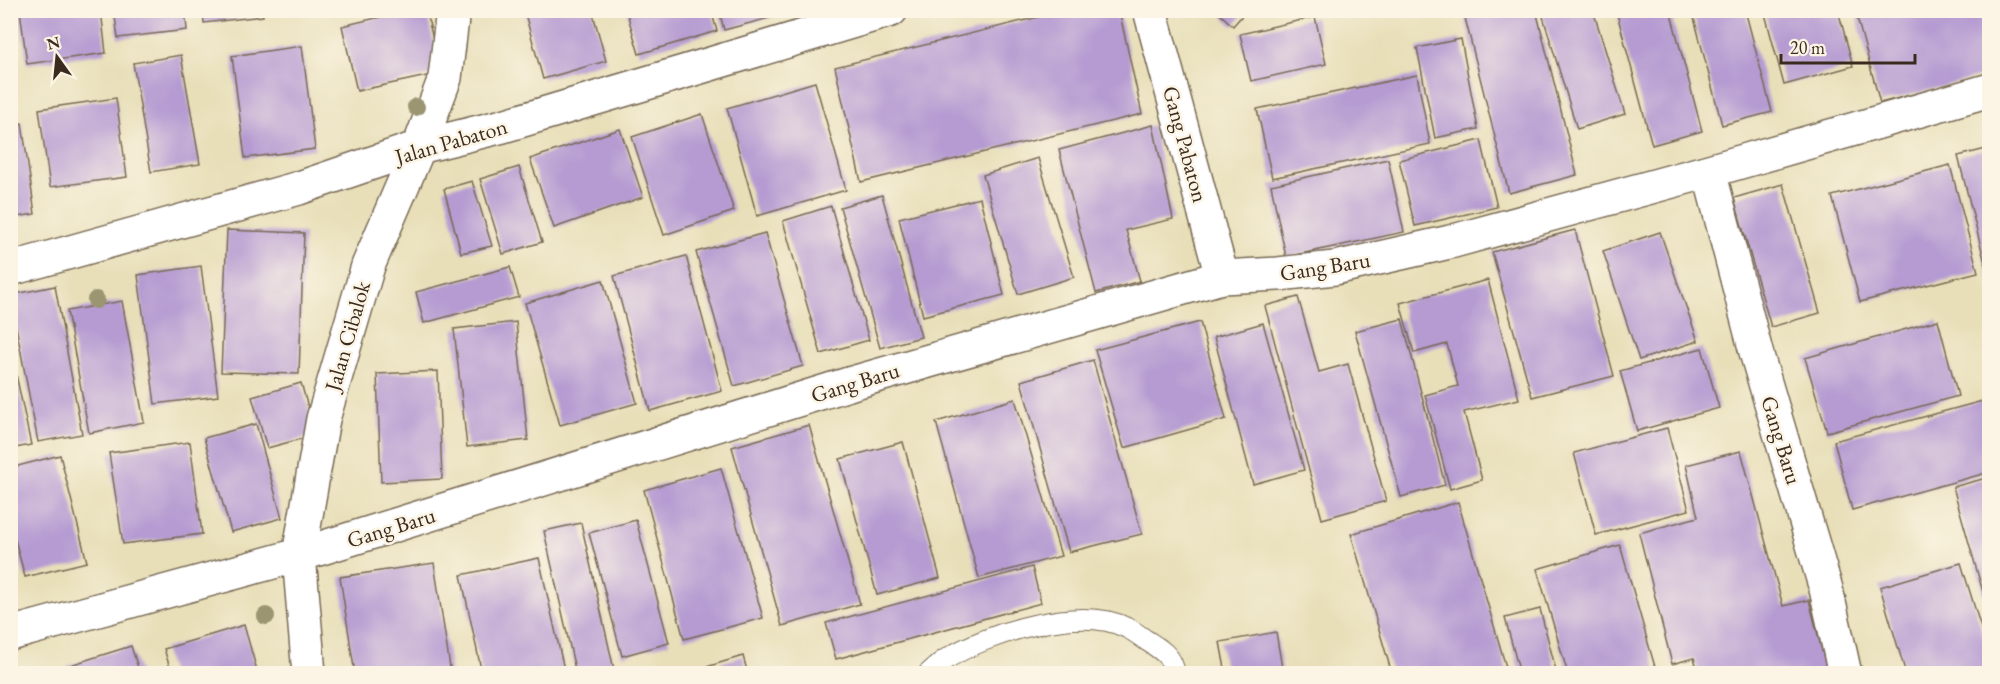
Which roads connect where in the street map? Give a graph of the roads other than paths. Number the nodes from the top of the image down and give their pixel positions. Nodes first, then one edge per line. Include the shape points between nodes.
1 (453, 10) edge
2 (891, 10) edge
3 (1150, 10) edge
4 (1989, 90) edge
5 (419, 147) junction
6 (1709, 171) junction
7 (10, 269) edge
8 (1222, 277) junction
9 (299, 555) junction
10 (10, 634) edge
11 (309, 674) edge
12 (928, 674) edge
13 (1175, 674) edge
14 (1845, 674) edge

1 - 5 street, Jalan Cibalok via 445,78
2 - 5 street, Jalan Pabaton via 503,126
3 - 8 street, Gang Pabaton
4 - 6 street, Gang Baru
5 - 7 street, Jalan Pabaton via 299,188
5 - 9 street, Jalan Cibalok via 368,266 323,419
6 - 8 street, Gang Baru via 1450,242 1335,268
6 - 14 street, Gang Baru via 1756,352 1826,589
8 - 9 street, Gang Baru via 852,383
9 - 10 street, Gang Baru
9 - 11 street, Jalan Cibalok
12 - 13 lane via 946,659 991,638 1063,620 1098,620 1126,627 1163,651 1173,662

